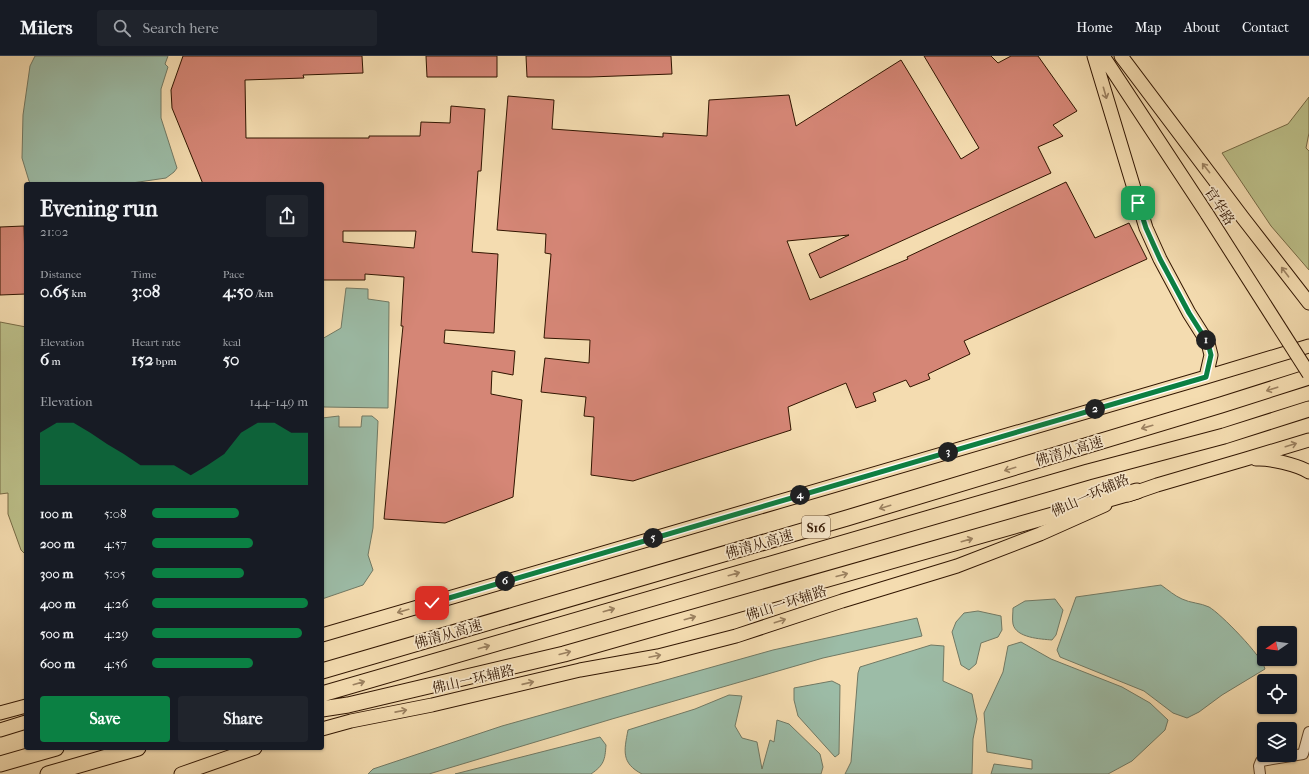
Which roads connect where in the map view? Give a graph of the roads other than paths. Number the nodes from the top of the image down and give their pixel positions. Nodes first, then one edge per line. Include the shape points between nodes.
1 (1094, 56) edge
2 (1103, 56) edge
3 (1121, 56) edge
4 (1309, 303) edge
5 (1309, 346) edge
6 (1309, 374) edge
7 (1206, 377) junction
8 (1309, 377) edge
9 (1309, 409) edge
10 (1309, 440) edge
11 (1246, 459) junction
12 (1309, 472) edge
13 (1137, 491) junction
14 (324, 634) edge
15 (324, 670) edge
16 (324, 693) edge
17 (24, 707) edge
18 (324, 709) edge
19 (0, 713) edge
20 (24, 723) edge
21 (324, 728) edge
22 (0, 730) edge
23 (1309, 732) edge
24 (49, 750) edge
25 (131, 750) edge
26 (249, 750) edge
27 (0, 764) edge
28 (48, 774) edge
29 (181, 774) edge
30 (1260, 774) edge

1 -> 7 main road via 1146,228 1189,313 1208,343 1211,355
2 - 6 main road, 官华路, bridge
4 -> 3 main road
5 - 7 main road
7 -> 14 main road
8 -> 15 highway, 佛清从高速 / S16 via 854,516
16 -> 9 highway, 佛清从高速 / S16 via 1081,474 1224,436
11 -> 10 main road
11 - 12 main road via 1260,458
11 - 13 main road, 佛山一环辅路
18 -> 13 highway via 564,654
21 -> 13 main road, 佛山一环辅路 via 580,670 658,656 736,636 957,566 1040,534
17 - 19 main road
20 - 22 main road
23 - 30 street via 1304,754 1261,761
24 - 27 highway
25 - 28 highway
26 - 29 main road

